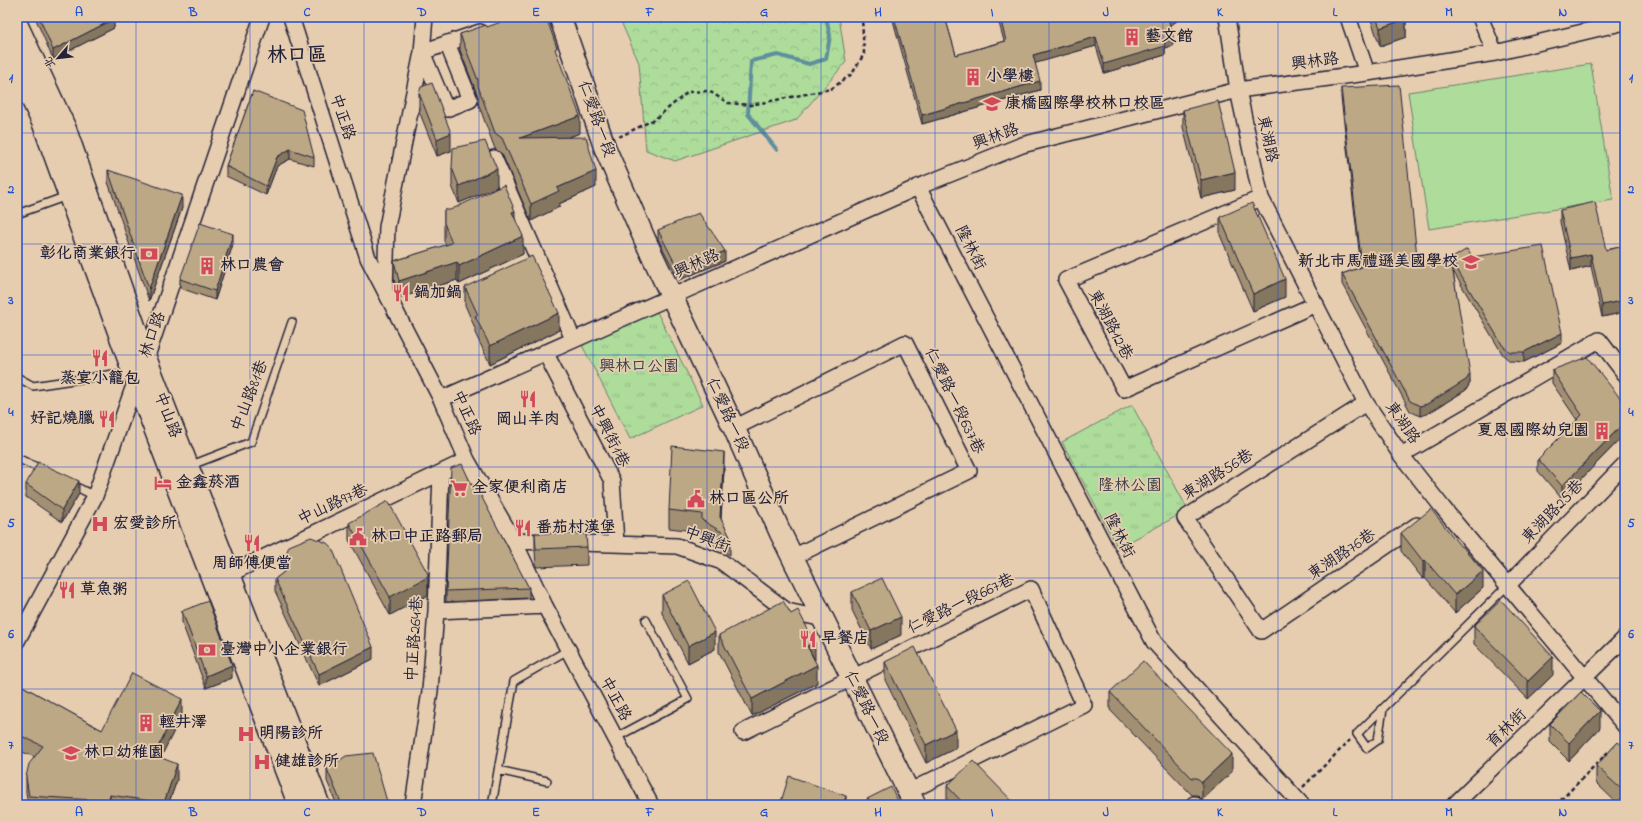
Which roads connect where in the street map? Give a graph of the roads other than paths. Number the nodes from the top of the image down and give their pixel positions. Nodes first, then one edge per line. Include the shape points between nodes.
1 (262, 17) edge
2 (291, 17) edge
3 (425, 17) edge
4 (560, 17) edge
5 (1227, 17) edge
6 (1348, 17) edge
7 (1480, 17) edge
8 (1625, 22) edge
9 (17, 25) edge
10 (497, 27) edge
11 (447, 43) junction
12 (422, 52) junction
13 (1495, 53) junction
14 (17, 68) edge
15 (1367, 74) junction
16 (1238, 90) junction
17 (494, 158) edge
18 (918, 187) junction
19 (509, 191) junction
20 (69, 195) junction
21 (495, 197) edge
22 (1261, 198) junction
23 (17, 214) edge
24 (538, 261) junction
25 (524, 268) edge
26 (385, 294) junction
27 (670, 295) junction
28 (1316, 304) junction
29 (292, 322) dead end
30 (573, 339) junction
31 (545, 352) junction
32 (146, 359) junction
33 (1625, 374) edge
34 (17, 377) edge
35 (136, 380) junction
36 (441, 399) junction
37 (1366, 403) junction
38 (734, 428) junction
39 (1402, 455) junction
40 (17, 458) edge
41 (467, 460) junction
42 (1625, 464) edge
43 (187, 466) junction
44 (441, 473) junction
45 (52, 475) edge
46 (67, 482) edge
47 (95, 496) junction
48 (1442, 508) junction
49 (514, 541) junction
50 (616, 543) junction
51 (793, 557) junction
52 (221, 578) junction
53 (1507, 586) junction
54 (545, 606) junction
55 (436, 611) junction
56 (824, 619) junction
57 (646, 620) dead end
58 (1261, 631) joint
59 (1625, 638) edge
60 (17, 641) edge
61 (568, 650) junction
62 (851, 678) junction
63 (1584, 678) junction
64 (1383, 708) junction
65 (1625, 726) edge
66 (743, 732) dead end
67 (615, 738) junction
68 (498, 770) junction
69 (547, 781) dead end
70 (911, 798) edge
71 (1298, 801) edge
72 (299, 805) edge
73 (319, 805) edge
74 (413, 805) edge
75 (492, 805) edge
76 (651, 805) edge
77 (1454, 805) edge

1 - 32 street, 林口路
2 - 26 street, 中正路 via 368,258
3 - 12 street
4 - 27 main road, 仁愛路一段 via 604,144
5 - 16 street, 東湖路
6 - 15 street
7 - 13 street
8 - 13 street, 興林路
9 - 32 main road, 中山路 via 65,128
10 - 11 street
11 - 12 street
11 - 12 street via 470,100 446,109
12 - 26 street via 388,227
13 - 15 street, 興林路
14 - 20 main road, 中山路 via 43,123
15 - 16 street, 興林路
16 - 18 street, 興林路 via 1022,145
16 - 22 street, 東湖路
17 - 19 street
18 - 27 street, 興林路
18 - 71 street, 隆林街 via 1154,642
19 - 21 street
19 - 24 street
20 - 23 lane
20 - 35 main road, 中山路
22 - 28 street, 東湖路
22 - 28 street, 東湖路12巷 via 1066,280 1124,388
24 - 25 street
24 - 30 street
26 - 36 street, 中正路
27 - 30 street, 興林路
27 - 38 main road, 仁愛路一段
28 - 37 street, 東湖路
29 - 43 lane, 中山路81巷 via 251,442
30 - 31 street, 興林路
31 - 36 street, 興林路
31 - 50 street, 中興街1巷 via 612,480
32 - 35 main road, 林口路
32 - 43 main road, 中山路
33 - 39 street via 1599,340
34 - 35 lane via 33,386 114,374
35 - 47 street, 林口路
35 - 52 main road, 中山路
36 - 41 street, 中正路
37 - 39 street, 東湖路
37 - 58 street, 東湖路56巷 via 1185,518
38 - 51 main road, 仁愛路一段
38 - 51 street, 仁愛路一段637巷 via 905,343 969,472
39 - 48 street, 東湖路
40 - 45 lane
41 - 44 street, 中山路97巷
41 - 49 street, 中正路
42 - 53 street, 東湖路25巷
43 - 52 main road, 中山路
44 - 52 street, 中山路97巷
44 - 55 street, 中正路264巷
46 - 47 lane
47 - 60 street, 林口路
48 - 53 street, 東湖路
48 - 58 street, 東湖路76巷
49 - 50 street, 中興街
49 - 54 street, 中正路
50 - 56 street, 中興街 via 677,546 722,562 788,611
51 - 56 main road, 仁愛路一段
52 - 72 main road, 中山路
52 - 73 main road, 中山路
53 - 63 street, 東湖路
53 - 64 lane
54 - 55 street
54 - 61 street, 中正路
55 - 74 street, 中正路264巷 via 430,691
56 - 62 main road, 仁愛路一段
57 - 67 lane via 688,698
59 - 63 street, 育林街
61 - 67 street, 中正路
61 - 68 lane via 514,681
62 - 66 street
62 - 70 main road, 仁愛路一段
62 - 70 street, 仁愛路一段667巷 via 1032,589 1084,705
63 - 65 street, 東湖路
63 - 77 street, 育林街
64 - 64 lane via 1357,734 1367,748 1378,740
67 - 76 street, 中正路
68 - 69 lane
68 - 75 lane

